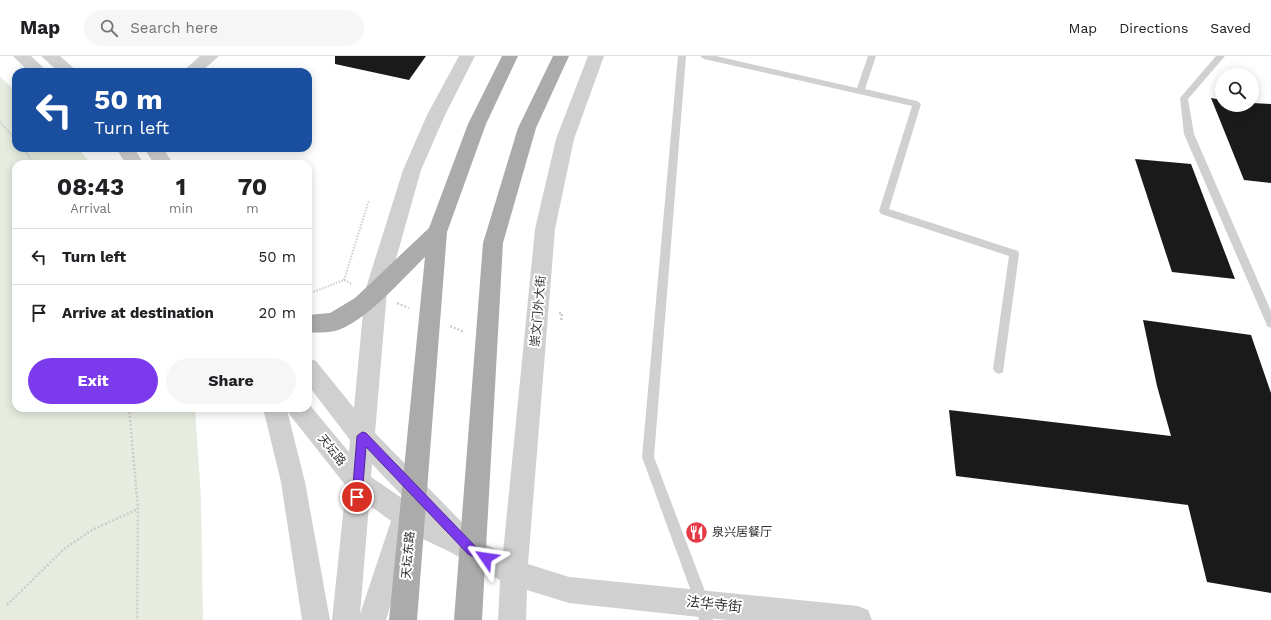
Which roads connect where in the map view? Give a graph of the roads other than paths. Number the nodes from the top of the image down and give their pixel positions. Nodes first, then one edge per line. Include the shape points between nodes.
1 (20, 56) edge
2 (49, 56) edge
3 (211, 56) edge
4 (467, 56) edge
5 (510, 56) edge
6 (561, 56) edge
7 (596, 56) edge
8 (682, 56) edge
9 (704, 56) edge
10 (872, 56) edge
11 (1219, 56) edge
12 (35, 68) edge
13 (65, 68) edge
14 (195, 68) edge
15 (860, 91) junction
16 (437, 232) junction
17 (376, 291) junction
18 (1271, 323) edge
19 (312, 324) edge
20 (999, 369) dead end
21 (312, 373) edge
22 (276, 412) edge
23 (301, 412) edge
24 (362, 436) junction
25 (358, 482) junction
26 (413, 490) junction
27 (408, 518) junction
28 (472, 551) junction
29 (514, 573) junction
30 (704, 611) edge
31 (316, 620) edge
32 (346, 620) edge
33 (372, 620) edge
34 (402, 620) edge
35 (468, 620) edge
36 (512, 620) edge
37 (858, 620) edge

1 - 12 street
2 - 13 street
3 - 14 street
4 - 17 street via 436,115 412,170
5 - 16 main road via 477,124
6 - 28 main road via 527,128 493,243
7 - 29 street, 崇文门外大街 via 565,139 544,229
8 - 30 lane via 648,457
9 - 15 lane
10 - 15 lane
11 - 18 lane via 1184,98 1189,134
15 - 20 lane via 918,104 884,211 1014,254
16 - 17 main road
16 - 26 main road
17 - 19 main road via 363,304 334,322
17 - 24 street
21 - 24 street
22 - 31 street via 293,482
23 - 25 street, 天坛路
24 - 25 street
24 - 26 street
25 - 27 street, 天坛路
25 - 32 street
26 - 27 main road, 天坛东路
26 - 28 street
27 - 28 street, 天坛路
27 - 33 street
27 - 34 main road, 天坛东路
28 - 29 street, 天坛路
28 - 35 main road
29 - 30 street, 法华寺街 via 569,590
29 - 36 street, 崇文门外大街
30 - 37 street, 法华寺街

